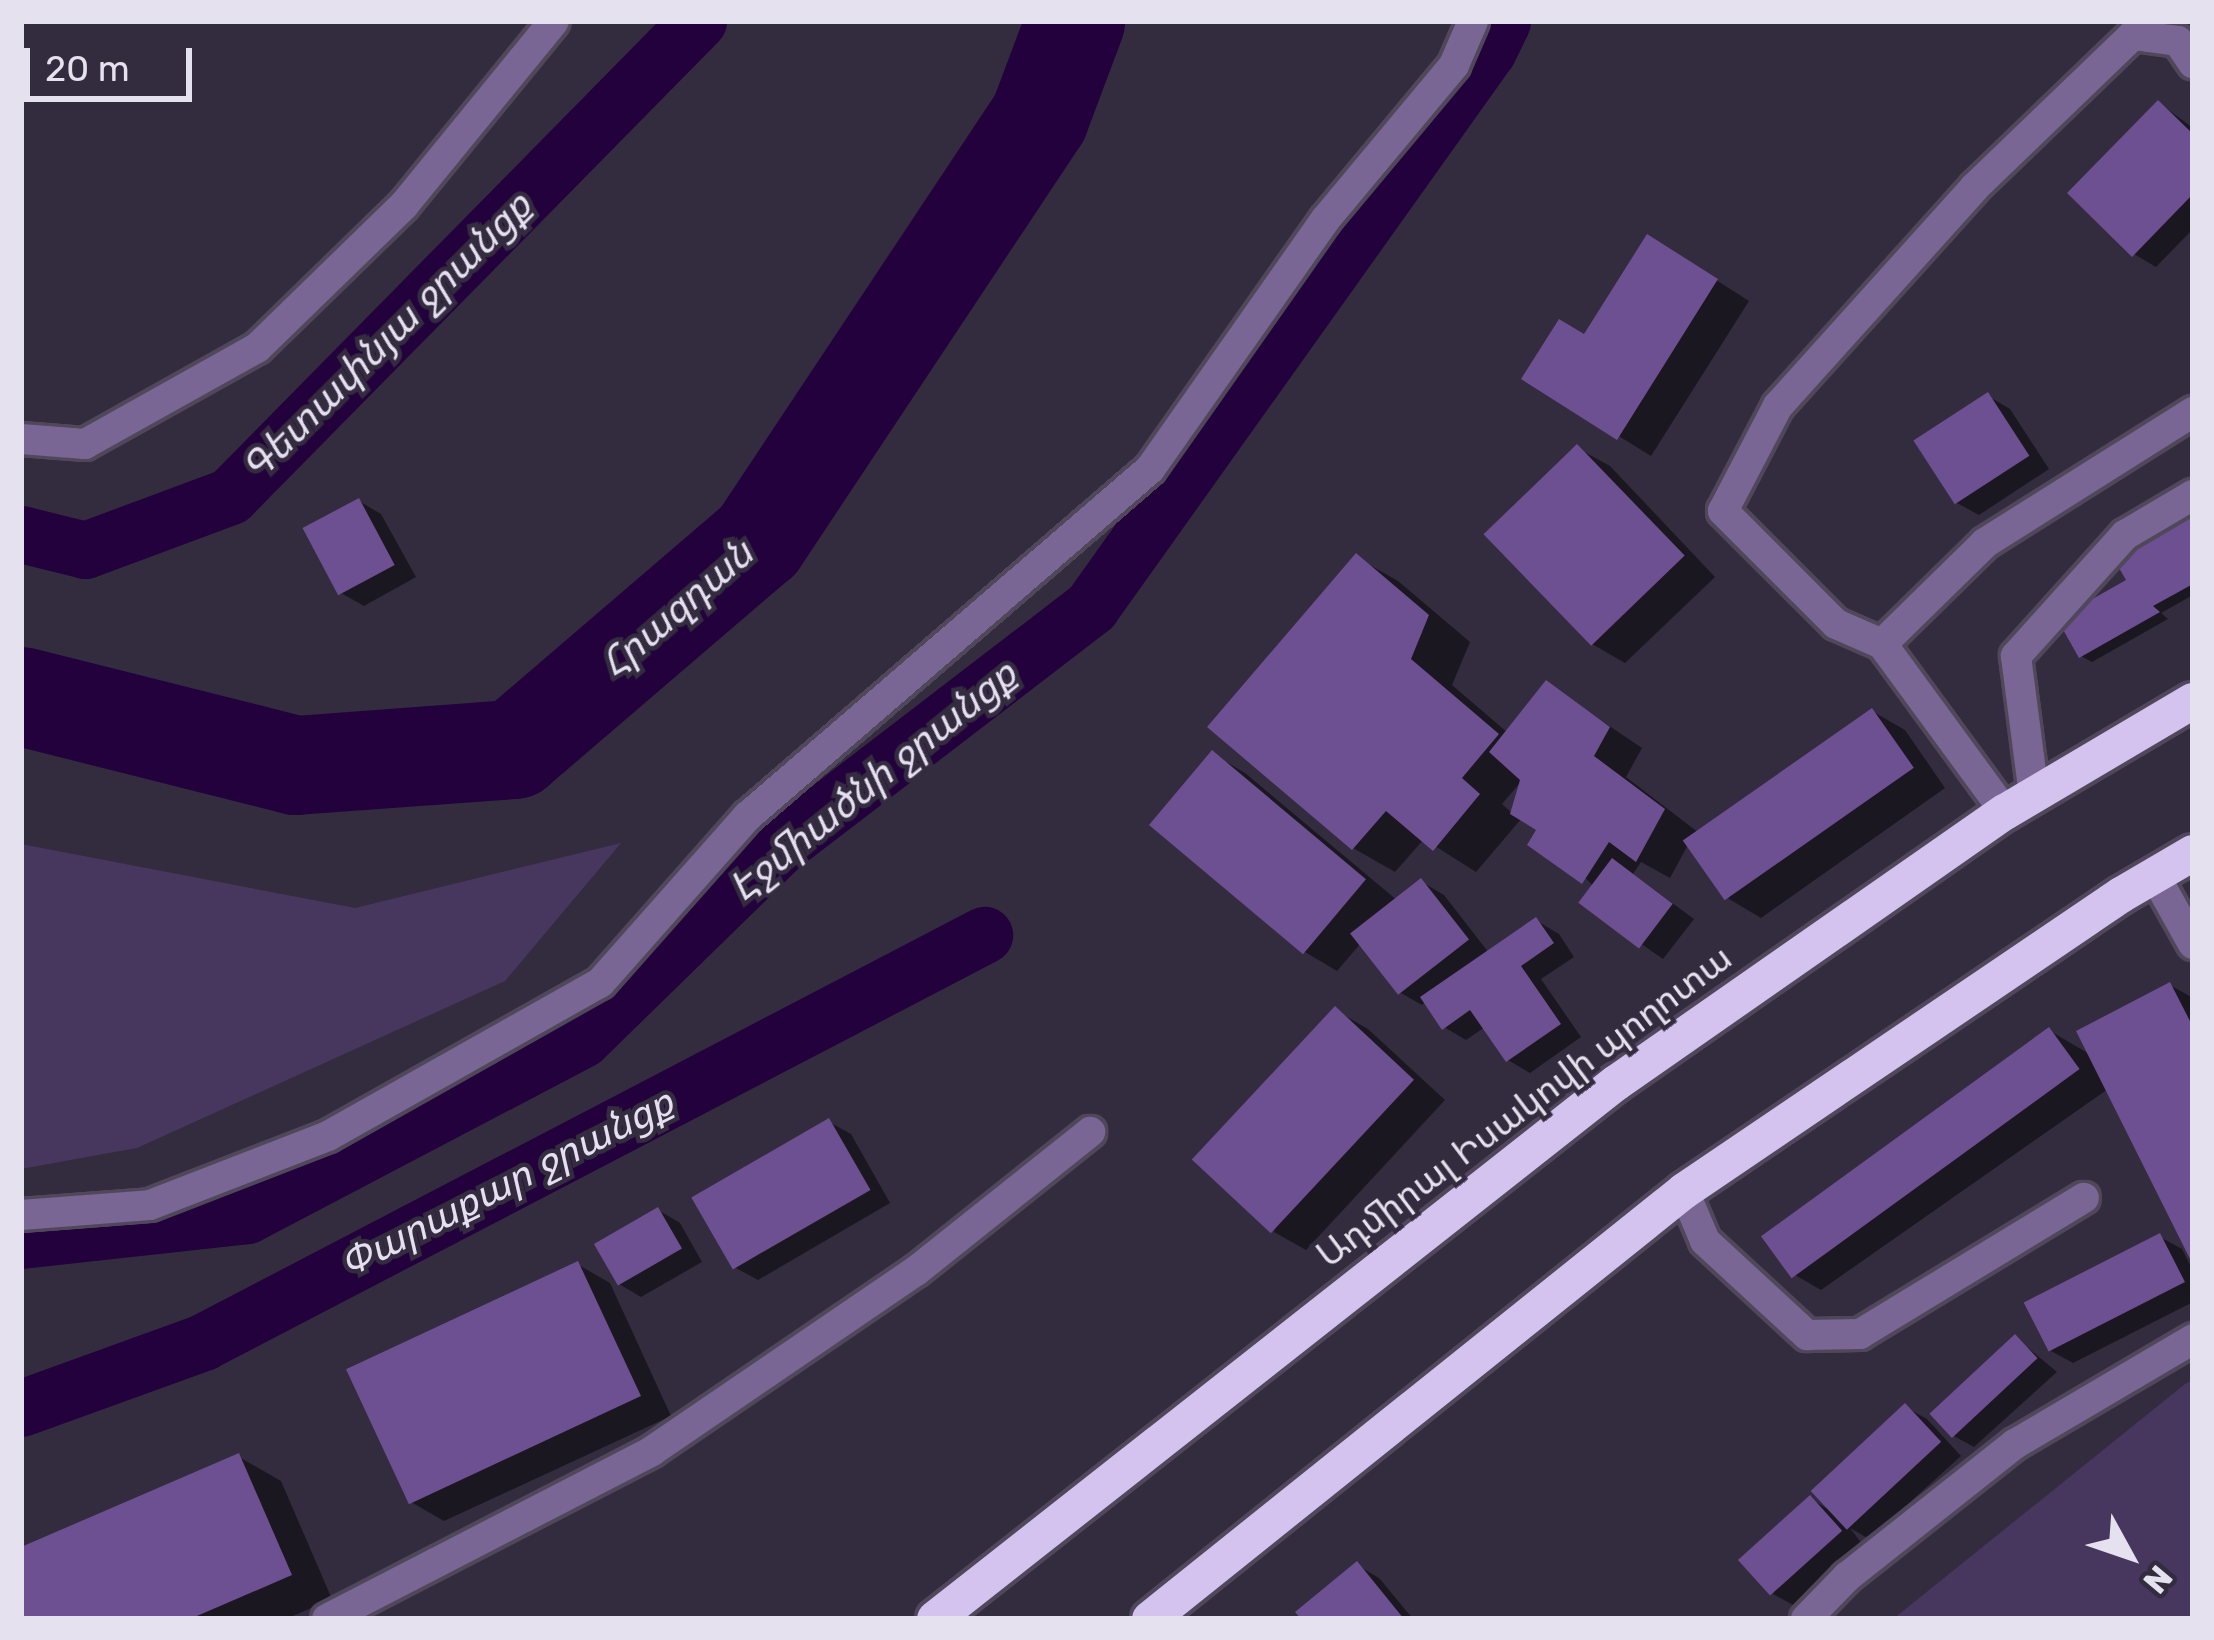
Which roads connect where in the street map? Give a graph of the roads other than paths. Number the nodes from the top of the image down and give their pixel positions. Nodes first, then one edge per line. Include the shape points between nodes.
1 (554, 21) edge
2 (1473, 21) edge
3 (2193, 63) edge
4 (2193, 412) edge
5 (21, 439) edge
6 (2193, 496) edge
7 (1882, 644) junction
8 (2193, 701) edge
9 (2019, 803) junction
10 (2193, 854) edge
11 (2155, 876) junction
12 (2193, 944) edge
13 (1090, 1132) dead end
14 (1684, 1191) junction
15 (2084, 1198) dead end
16 (21, 1215) edge
17 (2193, 1339) edge
18 (327, 1619) edge
19 (935, 1619) edge
20 (1150, 1619) edge
21 (1806, 1619) edge

1 - 5 street via 404,205 256,348 85,444
2 - 16 street via 1454,65 1325,220 1150,469 748,815 600,982 328,1136 150,1205
3 - 7 street via 2178,41 2133,35 1974,188 1778,406 1723,511 1836,623
4 - 7 street via 1985,543
6 - 9 street via 2125,535 2016,656
7 - 9 street
8 - 9 highway, Ադմիրալ Իսակովի պողոտա
9 - 19 highway, Ադմիրալ Իսակովի պողոտա via 1616,1083
10 - 11 highway
11 - 12 street
11 - 14 highway
13 - 18 street via 916,1271 652,1451
14 - 15 street via 1705,1241 1807,1335 1860,1334
14 - 20 highway
17 - 21 street via 2015,1444

